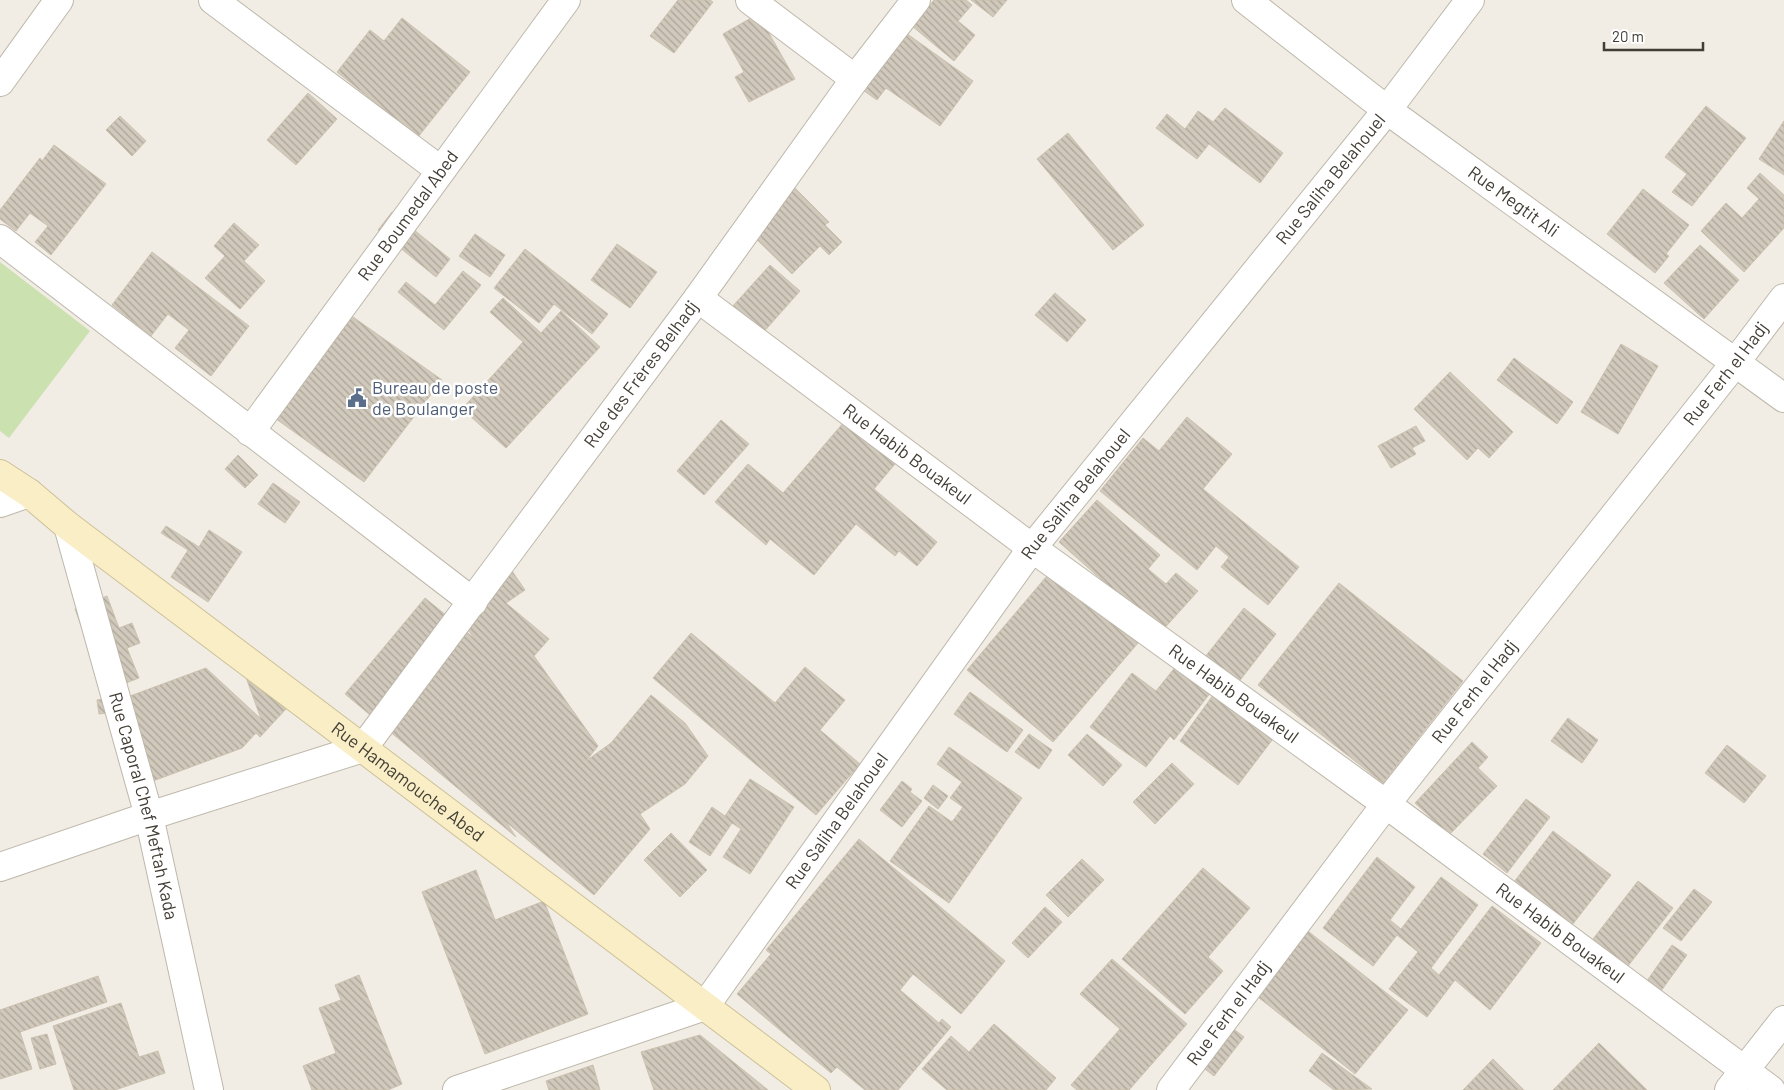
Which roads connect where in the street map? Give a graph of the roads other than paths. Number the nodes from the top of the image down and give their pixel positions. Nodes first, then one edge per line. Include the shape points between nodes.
1 (60, 0) edge
2 (213, 0) edge
3 (566, 0) edge
4 (750, 0) edge
5 (916, 0) edge
6 (1246, 0) edge
7 (1470, 0) edge
8 (856, 79) junction
9 (0, 82) edge
10 (1387, 110) junction
11 (440, 170) junction
12 (0, 240) edge
13 (698, 298) junction
14 (1784, 298) edge
15 (1735, 363) junction
16 (1784, 398) edge
17 (250, 432) junction
18 (0, 474) edge
19 (28, 493) junction
20 (0, 504) edge
21 (68, 526) junction
22 (1032, 548) junction
23 (473, 602) junction
24 (363, 748) junction
25 (1386, 804) junction
26 (149, 816) junction
27 (0, 867) edge
28 (705, 1006) junction
29 (1784, 1020) edge
30 (1737, 1080) edge
31 (209, 1090) edge
32 (457, 1090) edge
33 (816, 1090) edge
34 (1171, 1090) edge
35 (1771, 1090) edge

1 - 9 street
2 - 11 street
3 - 11 street, Rue Boumedal Abed
4 - 8 street
5 - 8 street, Rue des Frères Belhadj
6 - 10 street, Rue Megtit Ali
7 - 10 street, Rue Saliha Belahouel
8 - 13 street, Rue des Frères Belhadj
10 - 15 street, Rue Megtit Ali
10 - 22 street, Rue Saliha Belahouel
11 - 17 street, Rue Boumedal Abed
12 - 17 street
13 - 22 street, Rue Habib Bouakeul
13 - 23 street, Rue des Frères Belhadj
14 - 15 street, Rue Ferh el Hadj
15 - 16 street, Rue Megtit Ali
15 - 25 street, Rue Ferh el Hadj
17 - 23 street
18 - 19 main road, Rue Hamamouche Abed
19 - 20 street
19 - 21 main road, Rue Hamamouche Abed
21 - 24 main road, Rue Hamamouche Abed
21 - 26 street, Rue Caporal Chef Meftah Kada
22 - 25 street, Rue Habib Bouakeul
22 - 28 street, Rue Saliha Belahouel
23 - 24 street, Rue des Frères Belhadj
24 - 26 street
24 - 28 main road, Rue Hamamouche Abed
25 - 30 street, Rue Habib Bouakeul
25 - 34 street, Rue Ferh el Hadj
26 - 27 street
26 - 31 street, Rue Caporal Chef Meftah Kada
28 - 32 street
28 - 33 main road, Rue Hamamouche Abed
29 - 30 street
30 - 35 street, Rue Habib Bouakeul

